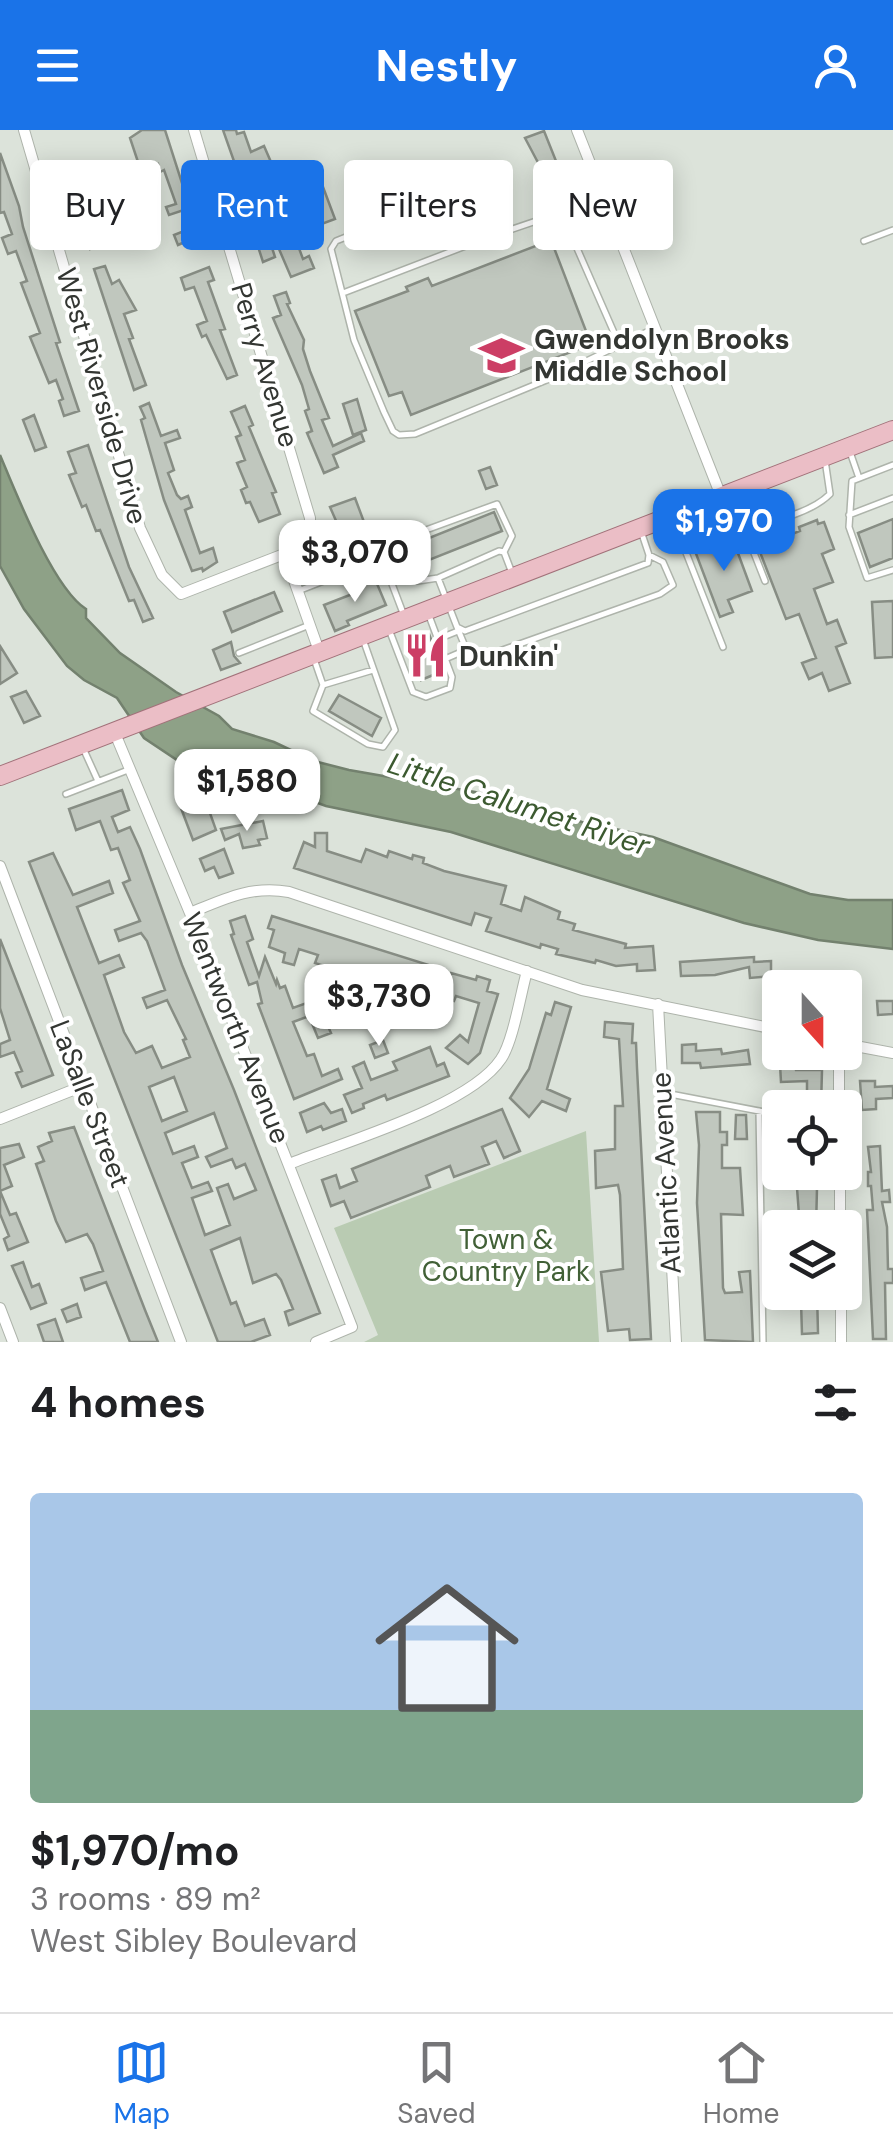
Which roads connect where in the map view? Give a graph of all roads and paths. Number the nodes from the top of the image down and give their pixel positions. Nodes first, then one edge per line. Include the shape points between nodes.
1 (24, 130) edge
2 (194, 130) edge
3 (577, 130) edge
4 (589, 160) edge
5 (893, 230) edge
6 (344, 238) edge
7 (864, 241) dead end
8 (455, 250) edge
9 (578, 250) edge
10 (624, 250) edge
11 (342, 294) junction
12 (655, 328) junction
13 (620, 344) junction
14 (893, 430) edge
15 (848, 447) junction
16 (824, 456) junction
17 (893, 465) edge
18 (859, 478) junction
19 (729, 492) junction
20 (893, 498) edge
21 (671, 515) junction
22 (850, 515) junction
23 (736, 520) junction
24 (640, 527) junction
25 (706, 531) dead end
26 (504, 552) junction
27 (285, 555) junction
28 (650, 555) junction
29 (893, 570) edge
30 (514, 576) junction
31 (438, 578) junction
32 (765, 581) dead end
33 (298, 591) junction
34 (447, 602) junction
35 (426, 609) junction
36 (396, 621) junction
37 (310, 625) junction
38 (457, 629) junction
39 (361, 634) junction
40 (438, 639) junction
41 (722, 647) dead end
42 (466, 650) junction
43 (239, 652) dead end
44 (316, 652) junction
45 (445, 658) junction
46 (374, 670) junction
47 (323, 685) junction
48 (118, 730) junction
49 (81, 744) junction
50 (130, 769) junction
51 (0, 776) edge
52 (98, 781) junction
53 (66, 794) dead end
54 (0, 866) edge
55 (190, 913) junction
56 (527, 970) junction
57 (658, 1004) junction
58 (762, 1026) edge
59 (862, 1047) edge
60 (893, 1053) edge
61 (83, 1086) junction
62 (662, 1092) junction
63 (759, 1111) junction
64 (762, 1112) edge
65 (0, 1119) edge
66 (289, 1164) junction
67 (0, 1308) edge
68 (841, 1310) edge
69 (14, 1342) edge
70 (181, 1342) edge
71 (316, 1342) edge
72 (676, 1342) edge
73 (763, 1342) edge
74 (841, 1342) edge

1 - 27 street, West Riverside Drive via 140,528 162,575 181,594
2 - 27 street, Perry Avenue via 310,518 310,544
3 - 4 street
5 - 7 lane
6 - 11 lane via 330,248
8 - 11 lane
9 - 13 lane
10 - 12 street
11 - 13 lane via 362,358 400,436
12 - 13 lane
12 - 19 street
14 - 15 main road
15 - 16 main road
15 - 18 lane
16 - 19 main road
16 - 19 lane via 830,494 768,523
17 - 18 lane
18 - 22 lane via 852,483
19 - 21 main road
19 - 23 lane
20 - 22 lane
21 - 24 main road
21 - 41 lane
22 - 29 lane via 867,578
23 - 25 lane
23 - 32 lane
24 - 28 lane
24 - 30 main road
26 - 30 lane
26 - 31 lane
26 - 31 lane via 511,542 497,504 415,534 402,547 416,580
27 - 33 street
28 - 38 lane via 648,563
28 - 42 lane via 663,562 673,585 660,594 480,658
30 - 34 main road
31 - 34 lane
33 - 36 lane via 380,560
33 - 37 street
34 - 35 main road
34 - 38 lane
35 - 36 main road
35 - 40 lane
36 - 39 main road
36 - 45 lane via 414,692 426,697 450,688
37 - 43 lane
37 - 44 street
38 - 40 lane
38 - 42 lane
39 - 44 main road
39 - 46 lane
40 - 45 lane
42 - 45 lane
44 - 47 lane
44 - 48 main road
46 - 47 lane
46 - 47 lane via 395,730 384,747 313,711
48 - 49 main road
48 - 50 street, Wentworth Avenue
49 - 51 main road
49 - 52 lane
50 - 52 lane
50 - 55 street, Wentworth Avenue
52 - 53 lane
54 - 61 street, LaSalle Street
55 - 56 street via 267,888
55 - 66 street, Wentworth Avenue
56 - 57 street via 582,990
56 - 66 street via 503,1057 479,1084
57 - 58 street
57 - 62 street, Atlantic Avenue
59 - 60 street
61 - 65 street
61 - 70 street, LaSalle Street
62 - 63 lane
62 - 72 street, Atlantic Avenue
63 - 64 lane
63 - 73 lane
66 - 71 street, Wentworth Avenue via 352,1328
67 - 69 street
68 - 74 street

